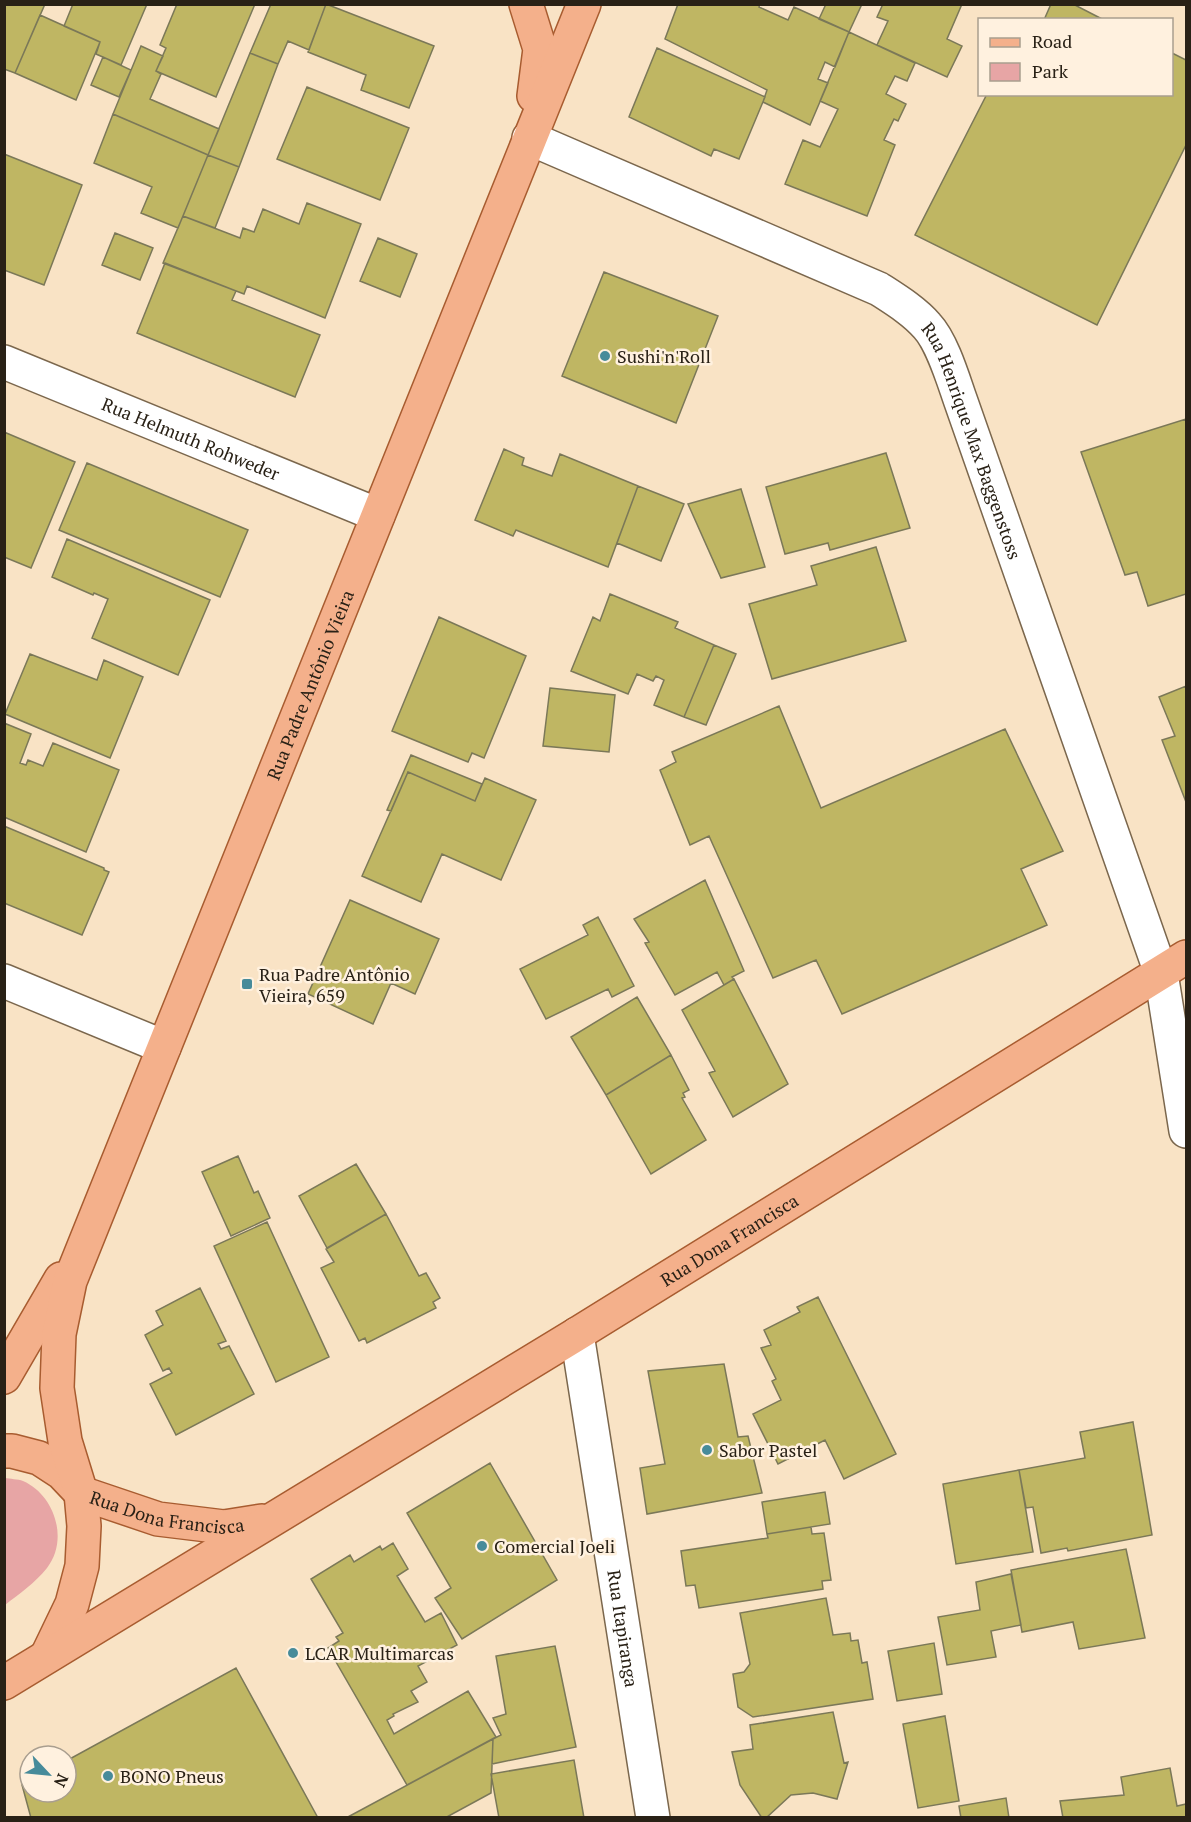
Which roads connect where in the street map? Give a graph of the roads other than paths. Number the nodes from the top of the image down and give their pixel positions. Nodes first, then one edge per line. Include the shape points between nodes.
1 (526, 4) edge
2 (584, 4) edge
3 (529, 138) junction
4 (4, 362) edge
5 (378, 514) junction
6 (1174, 965) edge
7 (4, 981) edge
8 (164, 1047) junction
9 (1186, 1131) edge
10 (89, 1231) junction
11 (577, 1334) junction
12 (4, 1377) edge
13 (4, 1451) edge
14 (81, 1493) junction
15 (273, 1520) junction
16 (47, 1656) junction
17 (4, 1683) edge
18 (653, 1818) edge

1 - 3 main road, Rua Padre Antônio Vieira via 540,49
2 - 3 main road, Rua Padre Antônio Vieira
3 - 5 main road, Rua Padre Antônio Vieira
3 - 6 street, Rua Henrique Max Baggenstoss via 879,289 929,328 946,361
4 - 5 street, Rua Helmuth Rohweder
5 - 8 main road, Rua Padre Antônio Vieira
6 - 9 street, Rua Henrique Max Baggenstoss
6 - 11 main road, Rua Dona Francisca
7 - 8 street
8 - 10 main road, Rua Padre Antônio Vieira
10 - 12 main road, Rua Padre Antônio Vieira
10 - 14 main road, Rua Padre Antônio Vieira via 70,1281 59,1334 57,1388 65,1441
11 - 15 main road, Rua Dona Francisca
11 - 18 street, Rua Itapiranga
13 - 14 main road, Rua Dona Francisca via 39,1458 62,1473
14 - 15 main road, Rua Dona Francisca via 158,1519 191,1524 224,1527
14 - 16 main road, Rua Padre Antônio Vieira via 82,1566 72,1604
15 - 16 main road, Rua Dona Francisca
16 - 17 main road, Rua Dona Francisca

